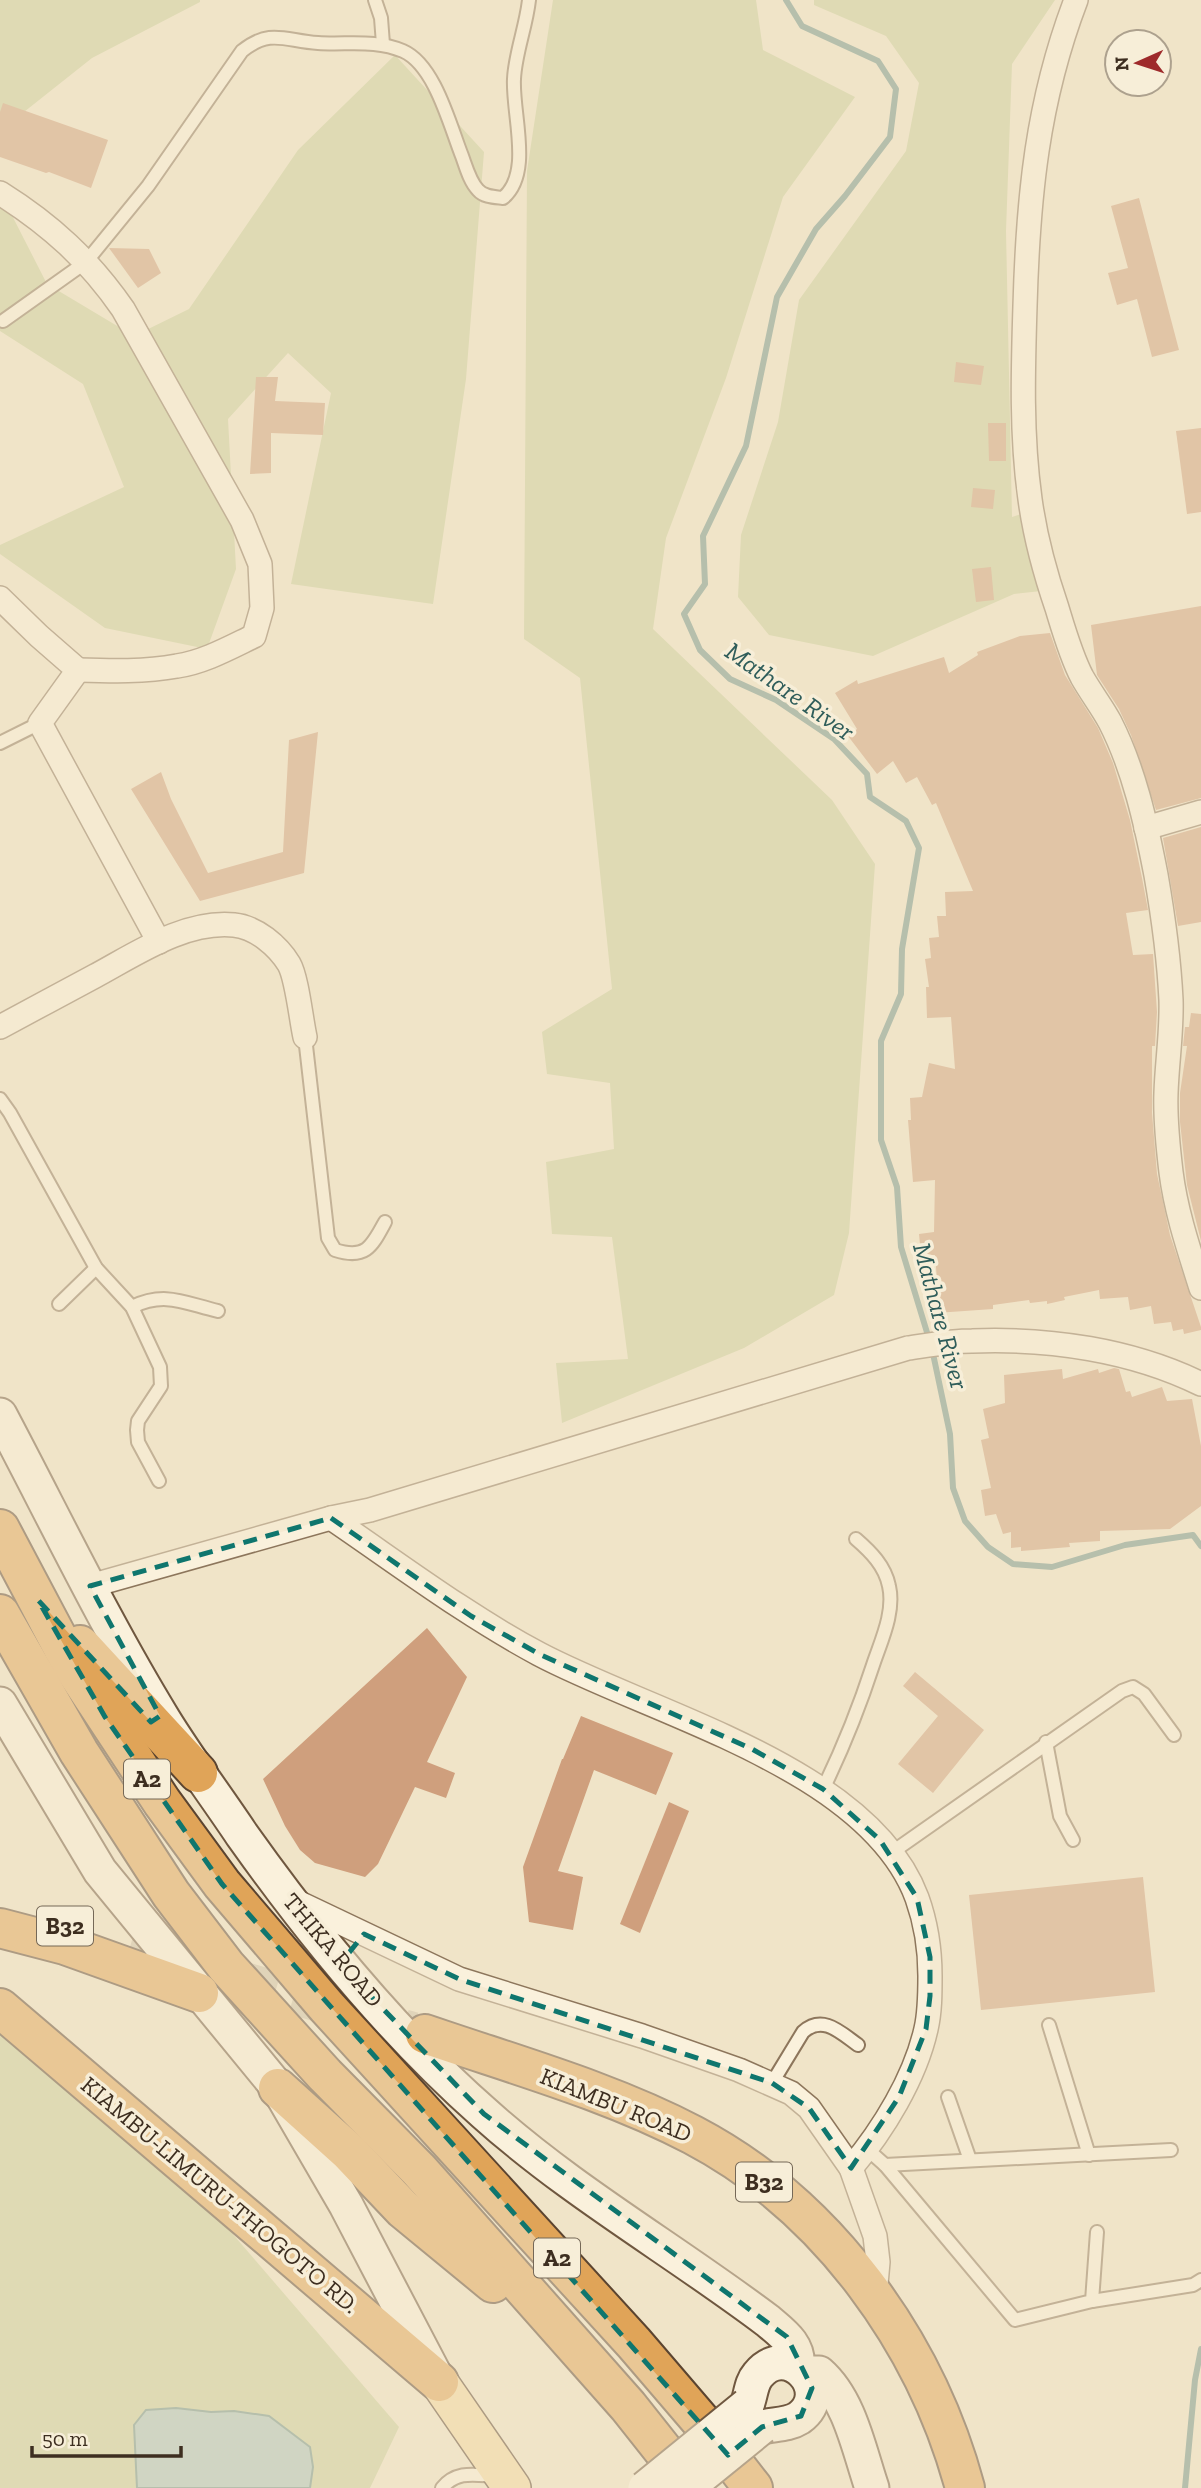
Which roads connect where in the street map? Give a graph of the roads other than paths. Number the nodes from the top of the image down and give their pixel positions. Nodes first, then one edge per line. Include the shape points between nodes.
1 (375, 0) edge
2 (529, 0) edge
3 (1076, 0) edge
4 (383, 44) junction
5 (0, 193) edge
6 (86, 262) junction
7 (3, 321) dead end
8 (0, 598) edge
9 (78, 670) junction
10 (40, 723) junction
11 (0, 743) edge
12 (1201, 812) edge
13 (1146, 828) junction
14 (159, 942) junction
15 (0, 1027) edge
16 (305, 1037) joint
17 (0, 1099) edge
18 (385, 1222) dead end
19 (96, 1268) junction
20 (1201, 1288) edge
21 (60, 1304) dead end
22 (132, 1307) junction
23 (218, 1311) dead end
24 (1201, 1384) edge
25 (0, 1415) edge
26 (159, 1481) dead end
27 (331, 1518) junction
28 (0, 1529) edge
29 (856, 1539) dead end
30 (90, 1586) junction
31 (38, 1600) junction
32 (0, 1614) edge
33 (0, 1704) edge
34 (1174, 1735) dead end
35 (1046, 1742) junction
36 (198, 1773) junction
37 (823, 1789) junction
38 (1073, 1840) dead end
39 (891, 1853) junction
40 (288, 1898) junction
41 (0, 1905) edge
42 (0, 1928) edge
43 (364, 1934) junction
44 (130, 1947) tunnel mouth
45 (340, 1964) junction
46 (200, 1993) junction
47 (0, 2008) edge
48 (1049, 2025) dead end
49 (425, 2034) tunnel mouth
50 (858, 2045) dead end
51 (772, 2083) junction
52 (278, 2088) junction
53 (948, 2097) dead end
54 (867, 2149) junction
55 (1171, 2150) dead end
56 (1089, 2155) junction
57 (970, 2160) junction
58 (885, 2165) junction
59 (852, 2168) junction
60 (1097, 2232) dead end
61 (1201, 2280) edge
62 (875, 2295) junction
63 (1092, 2301) junction
64 (571, 2342) junction
65 (800, 2370) junction
66 (439, 2382) junction
67 (754, 2416) junction
68 (509, 2482) edge
69 (442, 2488) edge
70 (645, 2488) edge
71 (687, 2488) edge
72 (693, 2488) edge
73 (753, 2488) edge
74 (872, 2488) edge
75 (965, 2488) edge

1 - 4 lane
2 - 4 lane via 514,80 518,177 503,198 478,191 436,88 421,65 406,52
3 - 13 street via 1046,93 1036,152 1025,291 1025,444 1030,499 1057,610 1081,675 1110,722 1129,766
4 - 6 lane via 320,44 272,36 255,41 242,51 148,186
5 - 6 street via 60,236
6 - 7 lane
6 - 9 street via 123,309 242,520 260,564 262,608 254,636 217,654 178,666
8 - 9 street
9 - 10 street
10 - 11 lane
10 - 14 street
12 - 13 street
13 - 20 street via 1171,1000 1166,1095 1171,1173
14 - 15 street
14 - 16 street via 212,926 236,925 260,935 278,948 291,967
16 - 18 lane via 328,1238 335,1250 362,1252 372,1246
17 - 19 lane
19 - 21 lane
19 - 22 lane
22 - 23 lane via 164,1297
22 - 26 lane via 162,1378 137,1430
24 - 27 street via 1171,1369 1049,1343 972,1340 908,1348
25 - 30 main road, THIKA ROAD
27 - 30 street
27 - 37 street via 471,1616 541,1655 752,1749
28 - 31 highway, THIKA ROAD / A2
29 - 37 lane via 885,1572 891,1602 858,1712
30 - 36 main road, THIKA ROAD
31 - 36 highway
31 - 73 highway, THIKA ROAD / A2 via 105,1717 222,1884 327,2007 634,2343
32 - 64 highway, A2 via 79,1752 171,1894 226,1966 419,2170
33 - 46 main road via 100,1871
34 - 35 lane via 1144,1694 1133,1688
35 - 38 lane via 1060,1816
35 - 39 lane
36 - 40 main road, THIKA ROAD
37 - 39 street
39 - 54 street via 917,1898 930,1957 930,1996 917,2057 885,2125
40 - 43 street
40 - 45 main road, THIKA ROAD
41 - 44 highway, B32
42 - 46 highway, B32 via 65,1945
43 - 45 street
43 - 51 street via 459,1979 642,2036
45 - 65 main road, THIKA ROAD via 429,2062 484,2114 580,2190 768,2320 793,2346
46 - 52 main road
47 - 66 highway, KIAMBU-LIMURU-THOGOTO RD.
48 - 56 lane
49 - 62 highway, KIAMBU ROAD / B32 via 619,2101 693,2135 739,2162 785,2199 839,2250
50 - 51 lane via 827,2024 811,2025
51 - 59 street via 809,2108
52 - 64 highway via 403,2209
52 - 66 main road
53 - 57 lane
54 - 58 lane
54 - 59 street
55 - 56 lane
56 - 57 lane
57 - 58 lane
58 - 63 lane via 1015,2319
59 - 62 street via 875,2236
60 - 63 lane
61 - 63 lane
62 - 75 highway, KIAMBU ROAD / B32 via 941,2413
64 - 72 highway, A2
65 - 67 main road via 780,2363 765,2368 754,2381
65 - 67 main road via 812,2388 808,2408 793,2421
65 - 74 main road via 819,2374 835,2390
66 - 68 main road
67 - 70 main road, bridge
67 - 71 main road, bridge
68 - 69 lane via 460,2475

